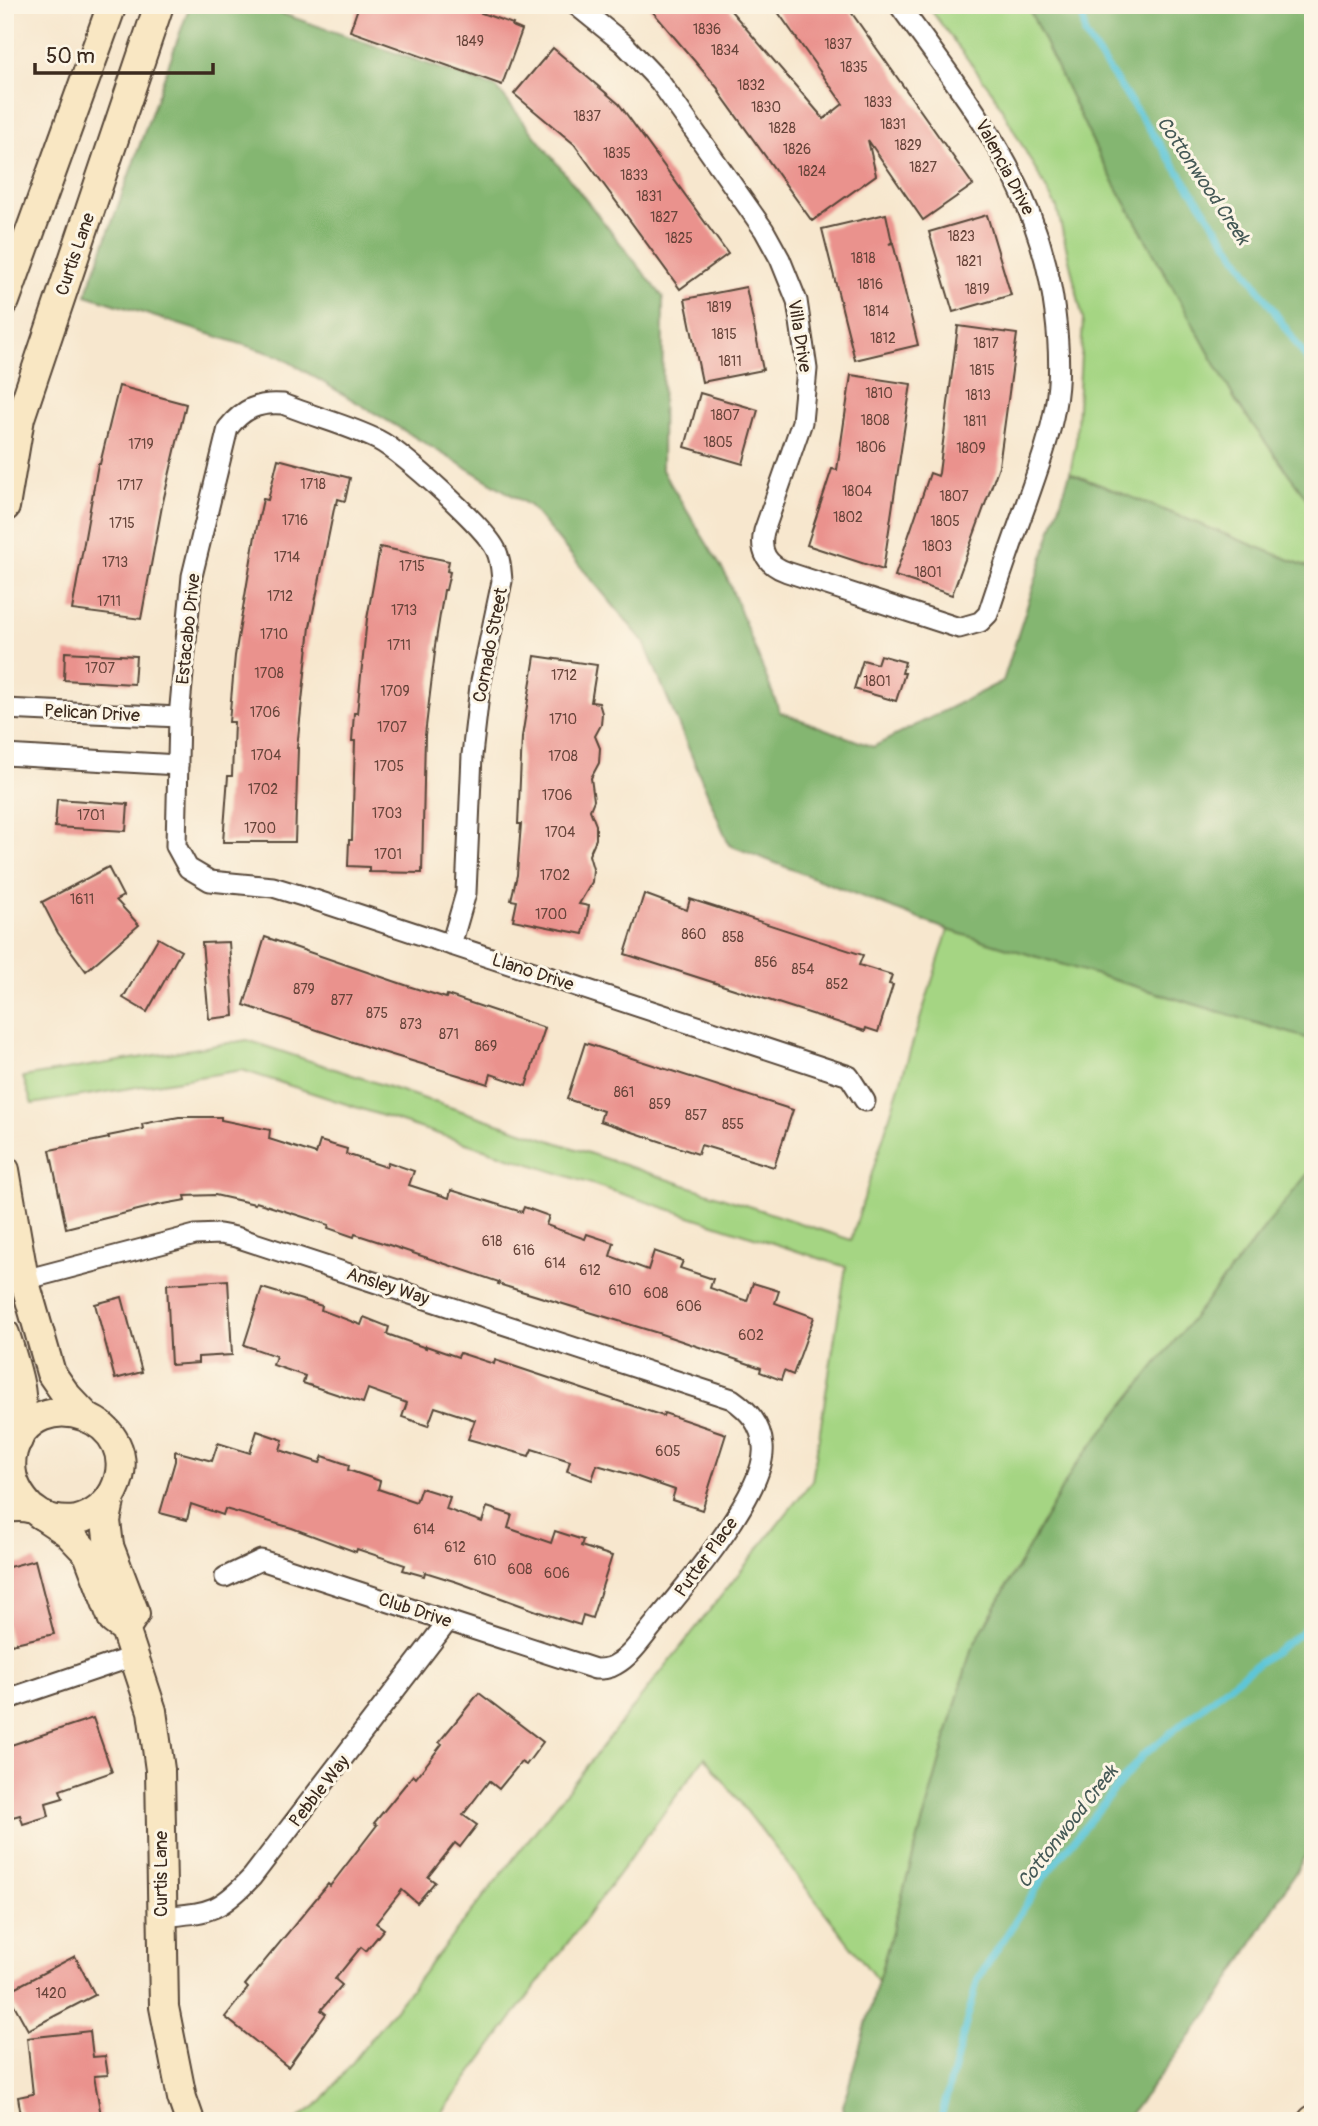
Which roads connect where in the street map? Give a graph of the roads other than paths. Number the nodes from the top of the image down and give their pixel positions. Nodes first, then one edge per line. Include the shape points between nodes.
1 (112, 5) edge
2 (159, 5) edge
3 (576, 5) edge
4 (899, 5) edge
5 (5, 301) edge
6 (256, 405) joint
7 (5, 507) edge
8 (972, 625) joint
9 (5, 709) edge
10 (179, 717) junction
11 (5, 755) edge
12 (178, 765) junction
13 (188, 868) joint
14 (451, 945) junction
15 (864, 1101) dead end
16 (5, 1170) edge
17 (15, 1282) edge
18 (5, 1334) edge
19 (86, 1416) junction
20 (758, 1423) joint
21 (12, 1449) edge
22 (111, 1496) junction
23 (27, 1511) edge
24 (225, 1577) dead end
25 (448, 1621) junction
26 (125, 1629) junction
27 (135, 1656) junction
28 (607, 1668) joint
29 (5, 1700) edge
30 (160, 1917) junction
31 (190, 2121) edge

1 - 5 street
2 - 7 street, Curtis Lane via 20,418
3 - 8 street, Villa Drive via 623,43 660,82 764,230 797,301 806,394 802,422 764,531 766,559 775,568 948,626
4 - 8 street, Valencia Drive via 979,118 1021,188 1043,246 1054,303 1058,379 1049,436 988,614
6 - 10 street, Estacabo Drive via 228,428 217,468 192,576
6 - 14 street, Cornado Street via 283,404 389,446 485,535 501,564 502,581 480,685 472,755 466,893
9 - 10 street, Pelican Drive
10 - 12 street, Estacabo Drive
11 - 12 street
12 - 13 street, Estacabo Drive via 176,846
13 - 14 street, Llano Drive via 210,881 273,887
14 - 15 street, Llano Drive via 849,1076
16 - 17 street
17 - 19 street via 51,1373
17 - 20 street, Ansley Way via 195,1235 236,1237 732,1399
18 - 21 street via 21,1383 24,1412
19 - 21 street via 59,1412 45,1416 33,1423
19 - 22 street via 108,1432 115,1444 120,1471
20 - 28 street, Putter Place via 764,1447 761,1466 743,1505 700,1569 625,1658
21 - 23 street via 12,1476
22 - 23 street via 95,1512 78,1520 55,1520
22 - 26 street, Curtis Lane via 106,1521 109,1546 135,1614
23 - 26 street, Curtis Lane via 67,1532 88,1554 113,1620
24 - 25 street, Club Drive via 261,1560
25 - 28 street, Club Drive via 595,1669
25 - 30 street, Pebble Way via 231,1900 211,1911
26 - 27 street, Curtis Lane
27 - 29 street
27 - 30 street, Curtis Lane via 157,1735
30 - 31 street, Curtis Lane via 164,2007

